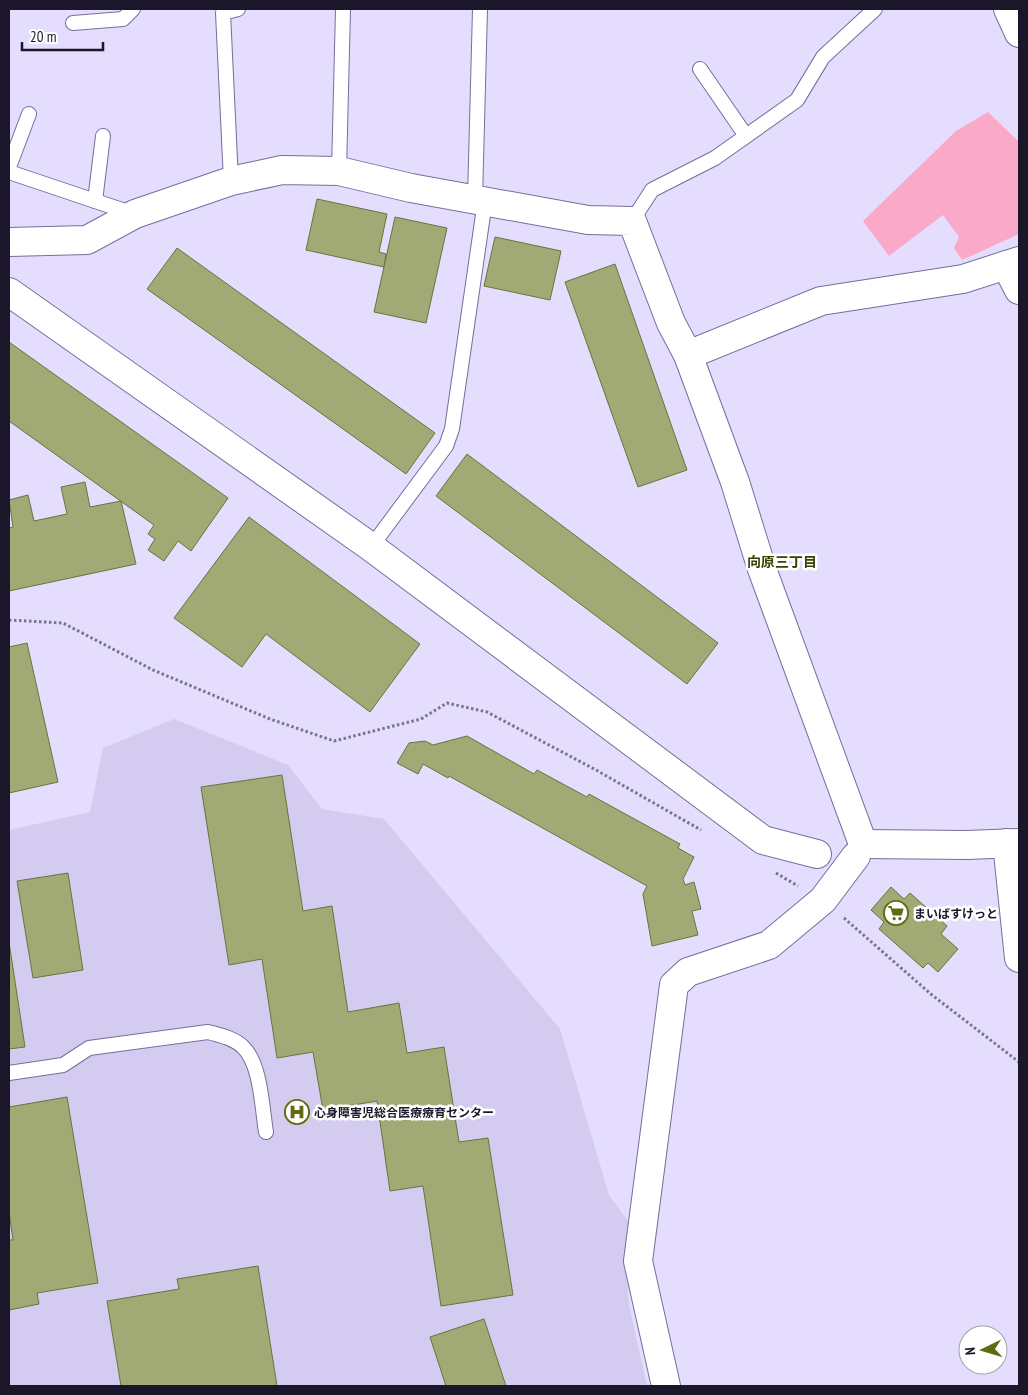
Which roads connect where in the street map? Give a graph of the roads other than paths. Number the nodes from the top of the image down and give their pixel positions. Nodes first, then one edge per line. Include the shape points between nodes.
1 (133, 9) edge
2 (238, 9) edge
3 (343, 9) edge
4 (480, 9) edge
5 (875, 9) edge
6 (1008, 9) edge
7 (73, 23) dead end
8 (1019, 33) edge
9 (700, 69) dead end
10 (29, 114) dead end
11 (103, 136) dead end
12 (746, 136) junction
13 (9, 167) edge
14 (339, 171) junction
15 (9, 172) edge
16 (231, 181) junction
17 (480, 200) junction
18 (95, 201) junction
19 (135, 214) junction
20 (632, 221) junction
21 (9, 242) edge
22 (1013, 263) edge
23 (1019, 290) edge
24 (9, 292) edge
25 (688, 355) junction
26 (371, 547) junction
27 (1013, 843) edge
28 (859, 850) junction
29 (1019, 958) edge
30 (9, 1073) edge
31 (266, 1132) dead end
32 (666, 1386) edge

1 - 7 lane via 123,19
2 - 16 lane via 224,13
3 - 14 lane
4 - 17 lane
5 - 12 lane via 823,57 797,100
6 - 8 street
9 - 12 lane
10 - 13 lane
11 - 18 lane
12 - 20 lane via 715,158 652,190
14 - 16 street via 282,170
14 - 17 street
15 - 18 lane
16 - 19 street
17 - 20 street via 588,220
17 - 26 lane via 452,429 446,446
18 - 19 lane
19 - 21 street via 87,240
20 - 25 street via 670,323
22 - 23 street
22 - 25 street via 963,278 821,301
24 - 26 street
25 - 28 street via 735,482
26 - 28 street via 763,840 817,854
27 - 28 street
27 - 29 street
28 - 32 street via 824,900 769,946 688,972 674,985 638,1261
30 - 31 lane via 63,1065 90,1048 208,1032 225,1036 243,1047 255,1066

